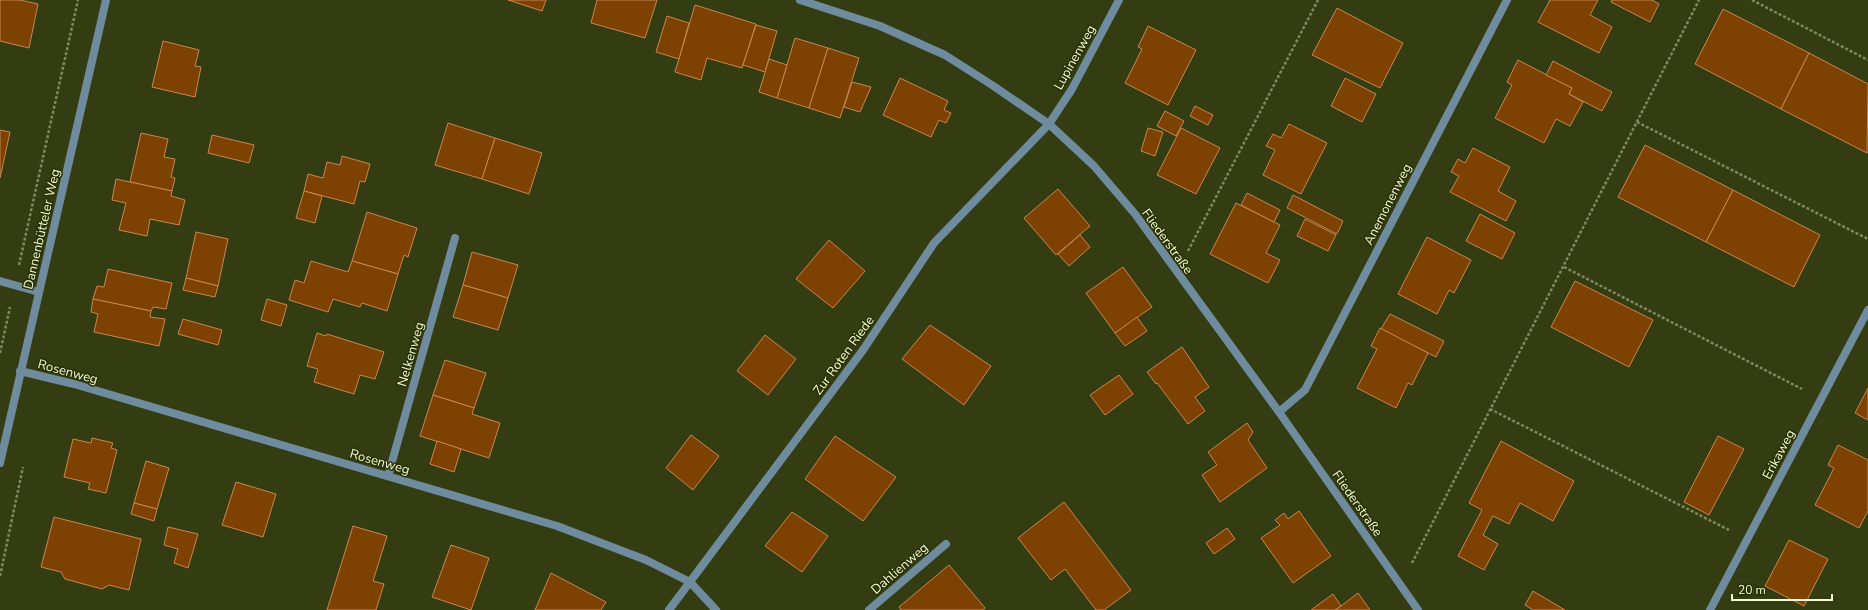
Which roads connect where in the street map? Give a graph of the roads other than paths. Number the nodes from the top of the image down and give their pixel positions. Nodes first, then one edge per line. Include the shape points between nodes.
1 (106, 0) edge
2 (800, 0) edge
3 (1119, 0) edge
4 (1507, 0) edge
5 (1049, 124) junction
6 (455, 238) dead end
7 (0, 281) edge
8 (39, 292) junction
9 (1868, 310) edge
10 (20, 371) junction
11 (1278, 412) junction
12 (0, 463) edge
13 (388, 476) junction
14 (946, 544) dead end
15 (690, 582) junction
16 (669, 610) edge
17 (716, 610) edge
18 (869, 610) edge
19 (1418, 610) edge
20 (1710, 610) edge

1 - 8 street, Dannenbütteler Weg
2 - 5 street, Fliederstraße via 880,26 945,56
3 - 5 street, Lupinenweg via 1072,89
4 - 11 street, Anemonenweg via 1305,390
5 - 11 street, Fliederstraße via 1099,172 1135,214
5 - 15 street, Zur Roten Riede via 934,243 863,350
6 - 13 street, Nelkenweg
7 - 8 street
8 - 10 street, Dannenbütteler Weg
9 - 20 street, Erikaweg
10 - 12 street, Dannenbütteler Weg
10 - 13 street, Rosenweg via 74,384
11 - 19 street, Fliederstraße
13 - 15 street, Rosenweg via 557,526 646,560
14 - 18 street, Dahlienweg
15 - 16 street, Zur Roten Riede
15 - 17 street, Rosenweg

